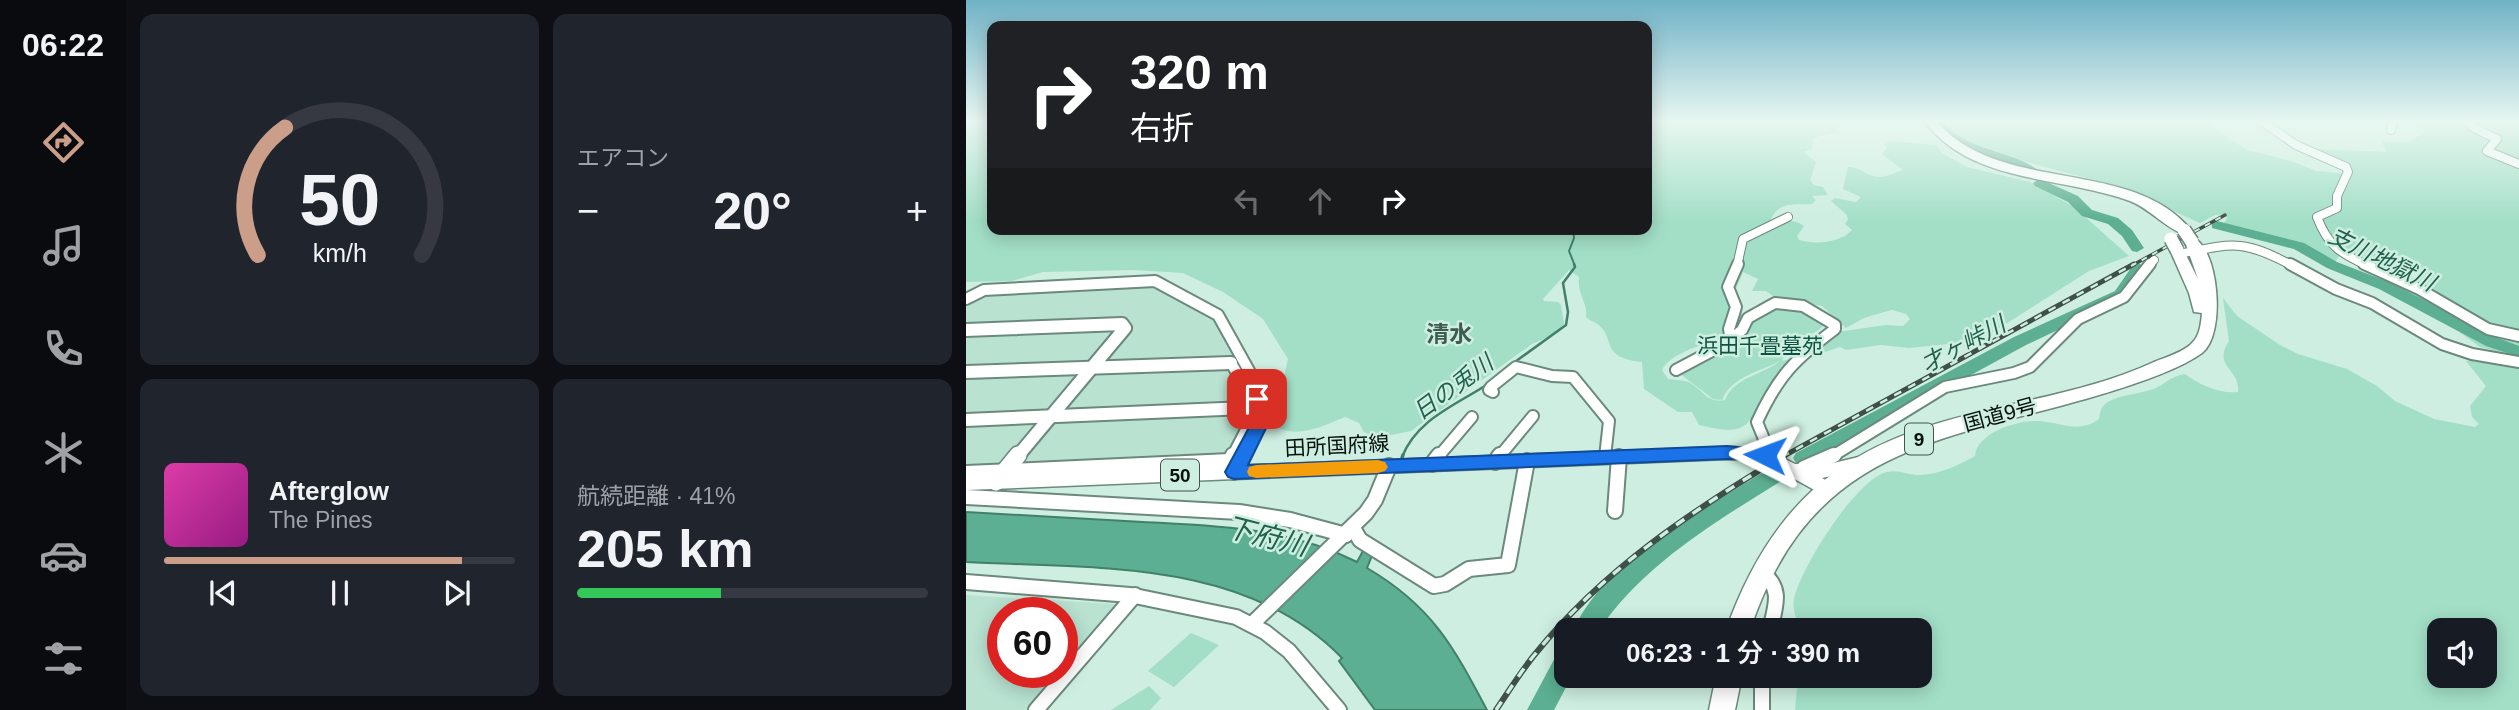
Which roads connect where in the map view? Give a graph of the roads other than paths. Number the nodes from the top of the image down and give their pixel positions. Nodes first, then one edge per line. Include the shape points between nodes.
1 (1970, 154) edge
2 (2317, 154) edge
3 (2495, 154) edge
4 (2519, 164) edge
5 (1787, 216) dead end
6 (2183, 244) junction
7 (2154, 261) dead end
8 (966, 299) edge
9 (966, 330) edge
10 (2519, 335) edge
11 (1734, 337) junction
12 (2519, 362) edge
13 (1231, 363) joint
14 (1092, 367) junction
15 (1676, 370) dead end
16 (966, 372) edge
17 (1493, 392) dead end
18 (1246, 408) junction
19 (1050, 416) junction
20 (1533, 416) dead end
21 (1472, 418) dead end
22 (966, 420) edge
23 (1867, 454) junction
24 (1765, 455) junction
25 (1612, 457) junction
26 (1527, 461) junction
27 (1495, 462) junction
28 (1432, 464) junction
29 (1396, 466) junction
30 (1230, 469) junction
31 (1793, 470) junction
32 (966, 473) edge
33 (1000, 476) junction
34 (966, 483) edge
35 (1827, 490) junction
36 (966, 497) edge
37 (1615, 511) dead end
38 (1346, 534) junction
39 (1760, 571) junction
40 (966, 582) edge
41 (1135, 595) junction
42 (1742, 618) edge
43 (1772, 618) edge
44 (1254, 622) junction
45 (1727, 688) edge
46 (1762, 688) edge
47 (1036, 710) edge
48 (1339, 710) edge
49 (1722, 710) edge
50 (1762, 710) edge

1 - 6 highway, 国道9号 / 9 via 2136,204
2 - 10 street via 2348,172 2337,196 2337,208 2317,217 2325,238 2339,252 2419,289 2488,329
3 - 4 street
5 - 11 street via 1743,239 1728,287 1736,307 1729,329
6 - 12 street via 2259,248 2372,303 2442,344
6 - 23 highway, 国道9号 / 9 via 2209,296 2209,328 2196,350 2137,378
7 - 23 street via 2124,297 2078,319 2029,367 1945,387 1891,419
8 - 30 street via 984,290 1156,281 1218,315 1253,378 1262,420
9 - 14 street via 1122,324 1125,328
11 - 15 street
11 - 24 street via 1748,318 1775,303 1803,306 1836,325 1796,358 1768,398 1757,422 1766,444
13 - 14 street
13 - 18 street via 1244,383
14 - 16 street
14 - 19 street
17 - 25 street via 1491,387 1518,367 1573,377 1609,421
18 - 19 street
18 - 30 street via 1248,426
19 - 22 street
19 - 33 street
20 - 27 street
21 - 28 street
23 - 31 main road via 1825,471
23 - 35 highway, 国道9号 / 9
24 - 25 main road, 田所国府線 / 50
24 - 31 main road, 田所国府線 / 50
25 - 26 main road, 田所国府線 / 50
25 - 37 street
26 - 27 main road, 田所国府線 / 50
26 - 38 street via 1507,565 1469,569 1434,586
27 - 28 main road, 田所国府線 / 50
28 - 29 main road, 田所国府線 / 50
29 - 30 main road, 田所国府線 / 50
29 - 38 street
30 - 33 main road, 田所国府線 / 50
31 - 35 main road, 田所国府線 / 50
32 - 33 street
33 - 34 main road, 田所国府線 / 50
35 - 39 highway, 国道9号 / 9 via 1785,532
36 - 38 street via 1239,512
38 - 44 street
39 - 42 highway, 国道9号 / 9
39 - 43 street via 1772,577 1778,591
40 - 41 street
41 - 44 street
41 - 47 street
44 - 48 street via 1323,687
45 - 49 highway
46 - 50 street

